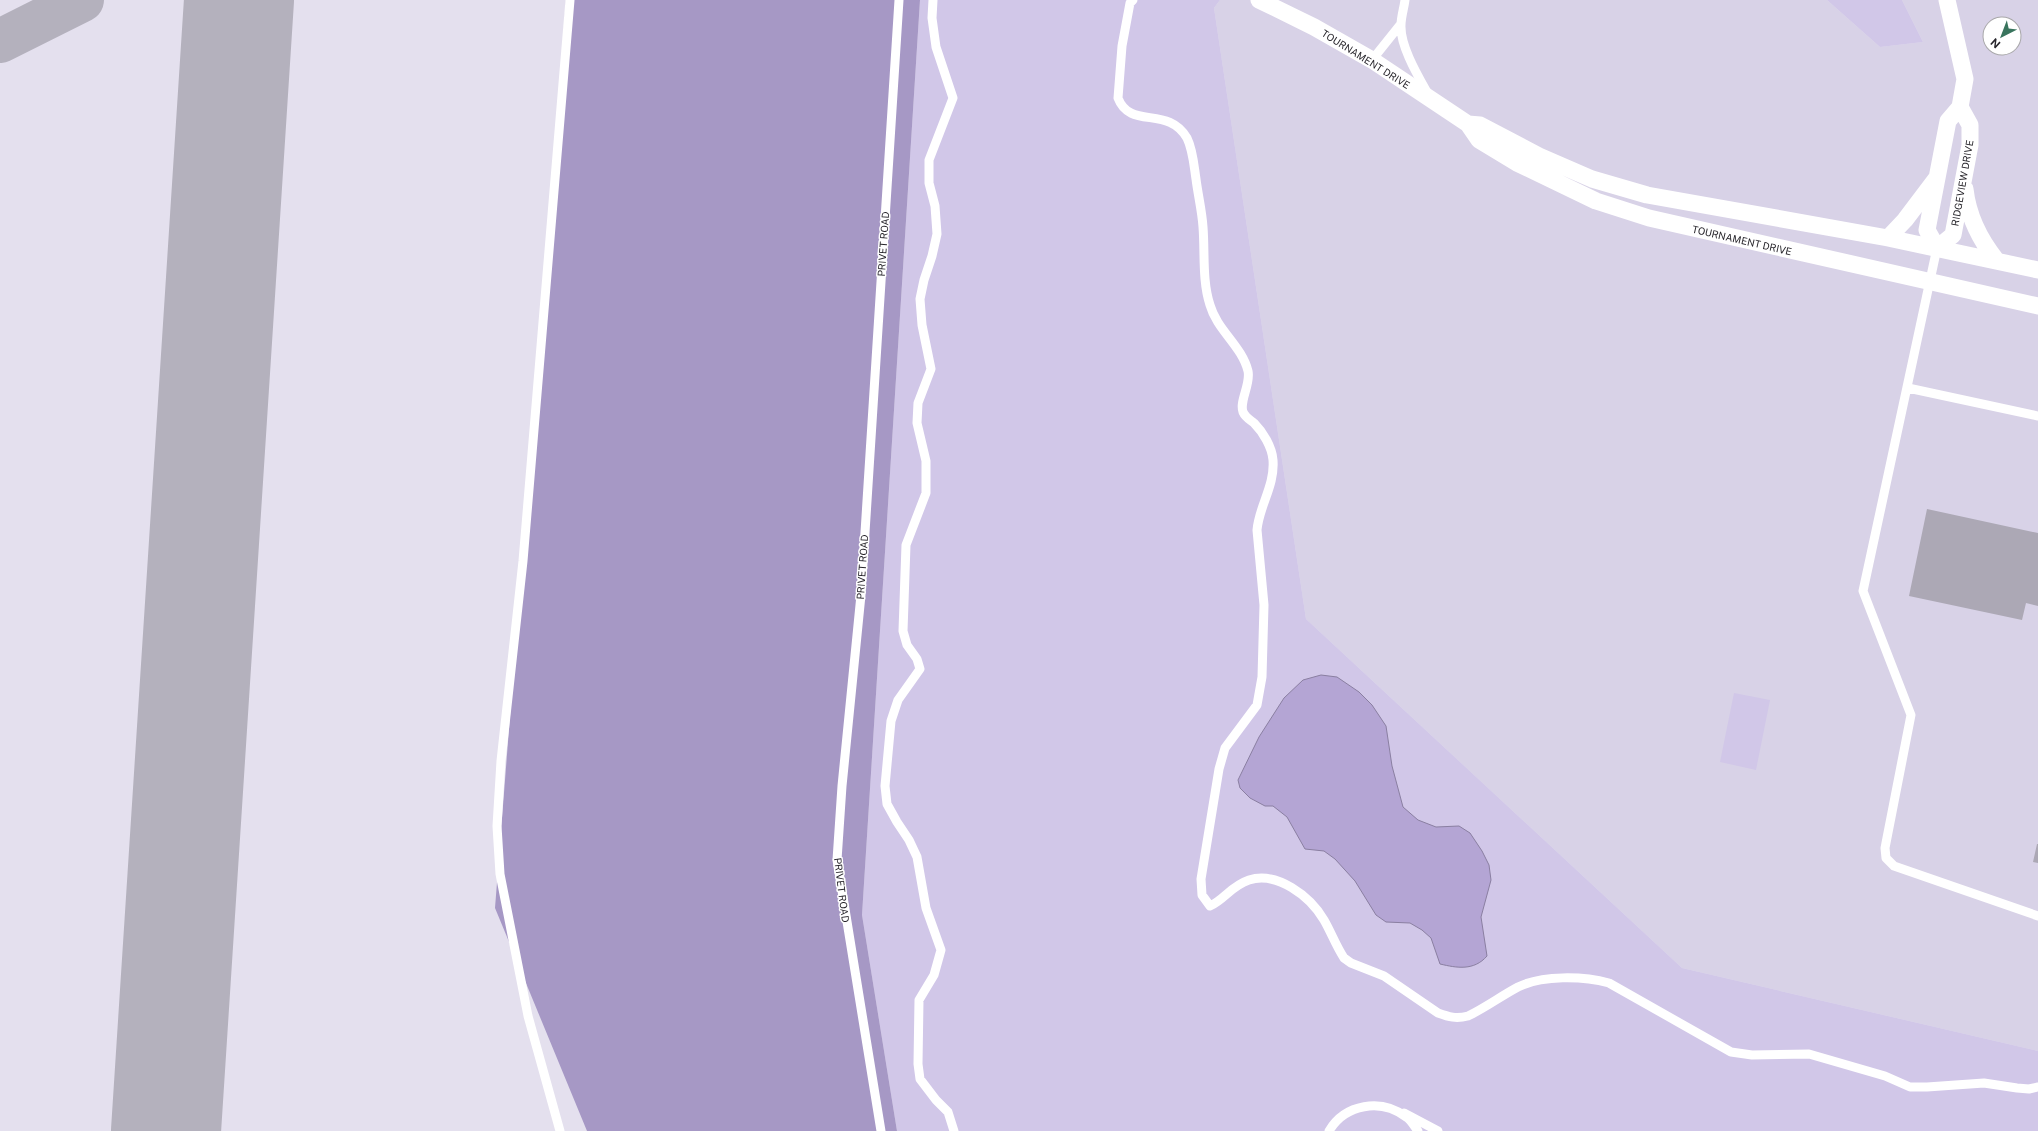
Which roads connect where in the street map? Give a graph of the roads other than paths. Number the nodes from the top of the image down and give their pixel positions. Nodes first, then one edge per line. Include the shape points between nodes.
1 (570, 0) edge
2 (899, 0) edge
3 (933, 0) edge
4 (1133, 0) edge
5 (1259, 0) edge
6 (1405, 0) edge
7 (1947, 0) edge
8 (1400, 25) junction
9 (1372, 60) junction
10 (1431, 101) junction
11 (1960, 108) junction
12 (1468, 124) junction
13 (1938, 176) junction
14 (1964, 184) junction
15 (1888, 238) junction
16 (1937, 248) junction
17 (1997, 261) junction
18 (2038, 270) edge
19 (1930, 282) junction
20 (2038, 306) edge
21 (1908, 388) junction
22 (2038, 416) edge
23 (2038, 916) edge
24 (2038, 1087) edge
25 (1393, 1109) junction
26 (560, 1131) edge
27 (881, 1131) edge
28 (954, 1131) edge
29 (1329, 1131) edge
30 (1418, 1131) edge
31 (1438, 1131) edge

1 - 26 lane via 523,561 501,761 497,826 500,874 528,1016
2 - 27 lane, PRIVET ROAD via 861,595 837,860
3 - 28 lane via 932,18 936,47 953,98 929,160 929,183 935,206 937,234 920,299 922,325 931,369 918,403 917,423 926,460 926,493 906,545 903,631 907,645 917,659 920,669 898,700 891,721 885,786 887,804 917,857 926,908 941,950 934,975 919,1000 920,1079 948,1112
4 - 24 lane via 1130,3 1124,33 1118,98 1121,105 1132,114 1165,119 1174,124 1184,134 1191,149 1201,208 1210,306 1248,372 1243,413 1261,431 1273,458 1271,486 1258,519 1257,530 1264,605 1262,677 1257,704 1226,748 1219,769 1202,869 1202,895 1210,906 1232,888 1250,880 1279,882 1300,894 1316,909 1344,958 1384,976 1438,1013 1447,1016 1468,1016 1530,982 1596,980 1609,983 1731,1052 1752,1055 1809,1054 1885,1076 1910,1087 1984,1083 2030,1089
5 - 9 street, TOURNAMENT DRIVE
6 - 8 lane
7 - 11 street via 1965,79
8 - 9 lane
8 - 10 lane via 1415,70
9 - 10 street, TOURNAMENT DRIVE
10 - 12 street, TOURNAMENT DRIVE
11 - 13 street via 1948,121
11 - 14 street, RIDGEVIEW DRIVE via 1970,126
12 - 15 street, TOURNAMENT DRIVE via 1480,125 1592,179 1647,195
12 - 19 street, TOURNAMENT DRIVE via 1479,140 1517,163 1567,188 1614,207 1649,218
13 - 15 street
13 - 16 street via 1927,230
14 - 16 street, RIDGEVIEW DRIVE via 1953,235
14 - 17 street via 1972,218 1987,249
15 - 16 street, TOURNAMENT DRIVE
16 - 17 street, TOURNAMENT DRIVE
16 - 19 lane
17 - 18 street, TOURNAMENT DRIVE
19 - 20 street, TOURNAMENT DRIVE
19 - 21 lane
21 - 22 lane
21 - 23 lane via 1863,591 1911,715 1885,848 1886,858 1894,866
25 - 29 lane via 1377,1105 1361,1106 1346,1113
25 - 30 lane via 1407,1117
25 - 31 lane via 1413,1116

